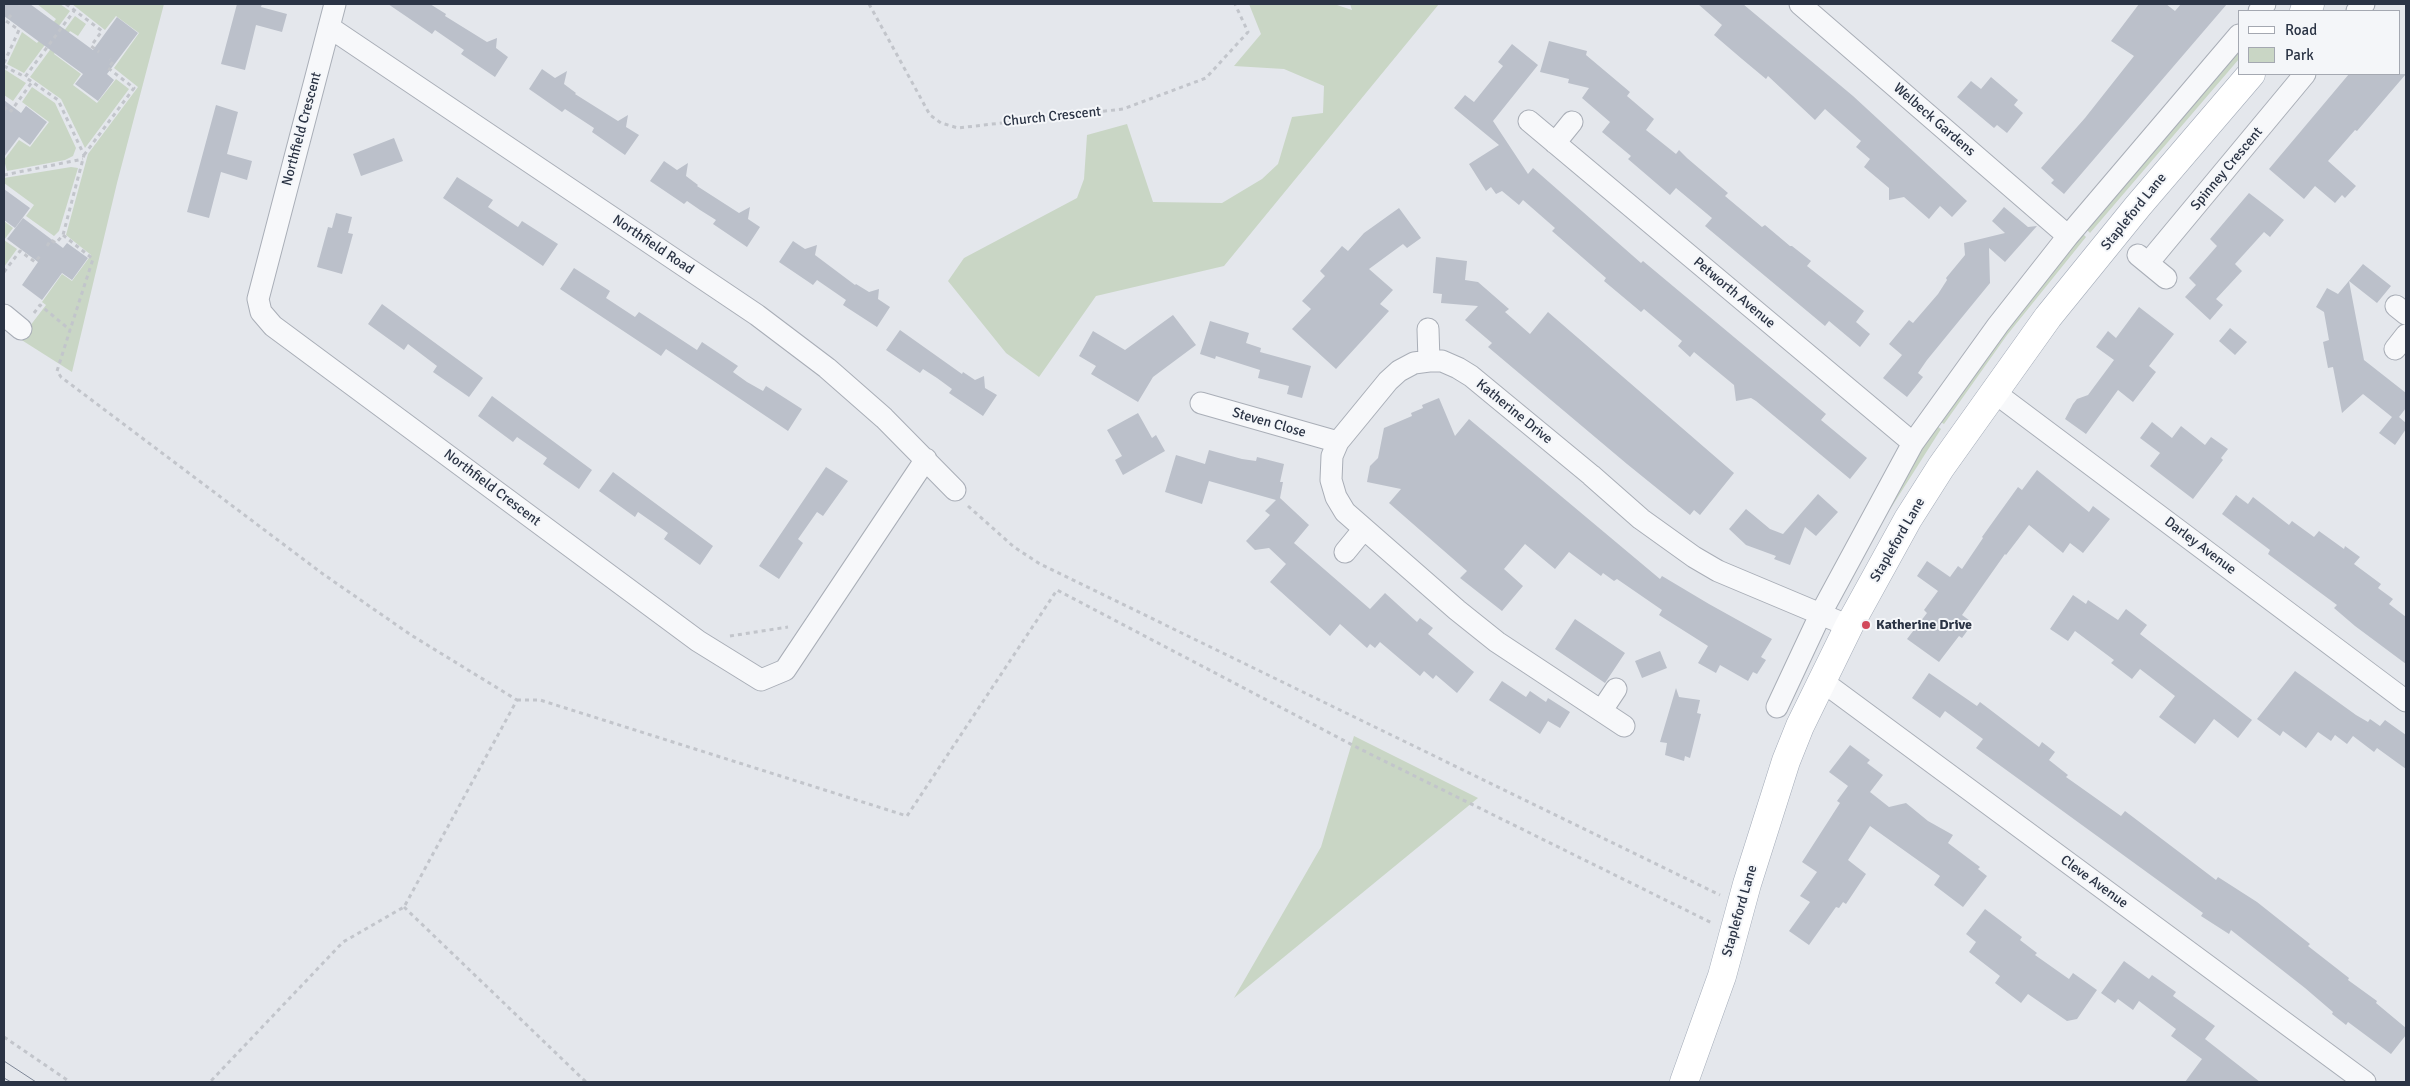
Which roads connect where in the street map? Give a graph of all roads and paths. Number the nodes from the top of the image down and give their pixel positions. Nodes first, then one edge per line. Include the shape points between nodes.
1 (66, 4) edge
2 (336, 4) edge
3 (869, 4) edge
4 (1235, 4) edge
5 (1800, 4) edge
6 (74, 11) junction
7 (11, 15) dead end
8 (329, 27) junction
9 (2238, 36) edge
10 (99, 52) dead end
11 (110, 59) dead end
12 (4, 65) edge
13 (2249, 75) edge
14 (2305, 75) edge
15 (25, 77) junction
16 (32, 82) junction
17 (4, 110) edge
18 (1529, 121) dead end
19 (1572, 122) dead end
20 (1555, 143) junction
21 (84, 157) junction
22 (4, 175) edge
23 (63, 235) junction
24 (2068, 236) junction
25 (47, 246) dead end
26 (40, 256) dead end
27 (4, 272) edge
28 (2166, 278) dead end
29 (4, 315) edge
30 (21, 329) joint
31 (1428, 329) dead end
32 (70, 330) junction
33 (1429, 361) junction
34 (1994, 392) junction
35 (1201, 403) dead end
36 (1338, 442) junction
37 (1913, 443) junction
38 (926, 459) junction
39 (955, 490) joint
40 (1363, 530) junction
41 (1345, 552) dead end
42 (1821, 613) junction
43 (816, 622) junction
44 (1849, 626) junction
45 (698, 641) junction
46 (1822, 681) junction
47 (1616, 689) dead end
48 (517, 700) junction
49 (2406, 700) edge
50 (1777, 707) dead end
51 (1602, 710) junction
52 (1624, 726) dead end
53 (1741, 906) junction
54 (404, 907) junction
55 (1733, 933) junction
56 (4, 1037) edge
57 (70, 1082) edge
58 (210, 1082) edge
59 (586, 1082) edge
60 (1684, 1082) edge
61 (2365, 1082) edge

1 - 6 path
2 - 8 street, Northfield Crescent
3 - 4 path, Church Crescent via 930,115 941,123 958,128 1123,109 1206,78 1248,32
5 - 24 street, Welbeck Gardens
6 - 10 path via 102,31 91,46
6 - 15 path
7 - 12 path via 6,21 19,30
8 - 38 street, Northfield Road via 757,315 826,368
8 - 45 street, Northfield Crescent via 258,299 261,312 273,326
9 - 24 street
11 - 21 path via 113,62 108,68 134,88
12 - 15 path
13 - 34 main road, Stapleford Lane via 2048,317
14 - 28 street, Spinney Crescent via 2143,259
15 - 16 path
16 - 17 path via 12,111 7,107
16 - 21 path via 58,100
18 - 20 street, Petworth Avenue
19 - 20 street
20 - 37 street, Petworth Avenue
21 - 22 path
21 - 23 path
23 - 25 path via 56,243 51,240
23 - 32 path via 93,260
24 - 37 street via 1998,325
26 - 27 path via 35,262 20,251
29 - 30 street
30 - 32 path via 40,305
31 - 33 street
32 - 48 path via 57,371 61,377 323,574 411,635
33 - 36 street, Katherine Drive via 1414,363 1388,381
33 - 42 street, Katherine Drive via 1442,361 1471,376 1641,519 1694,557 1718,571
34 - 44 main road, Stapleford Lane via 1908,519
34 - 49 street, Darley Avenue
35 - 36 street, Steven Close
36 - 40 street, Katherine Drive via 1332,456 1331,480 1345,512
37 - 42 street
38 - 39 street, Northfield Road
38 - 43 street, Northfield Crescent
39 - 53 path via 1001,536 1040,564
40 - 41 street
40 - 51 street, Katherine Drive via 1498,642
42 - 44 street, Katherine Drive
42 - 50 street
43 - 45 path
43 - 45 street, Northfield Crescent via 785,670 761,680
44 - 46 main road, Stapleford Lane
46 - 53 main road, Stapleford Lane via 1784,768
46 - 61 street, Cleve Avenue
47 - 51 street
48 - 54 path
48 - 55 path via 540,700 907,816 1057,590 1362,750
51 - 52 street, Katherine Drive
53 - 55 main road, Stapleford Lane
54 - 58 path via 343,942
54 - 59 path
55 - 60 main road, Stapleford Lane via 1722,976
56 - 57 path

